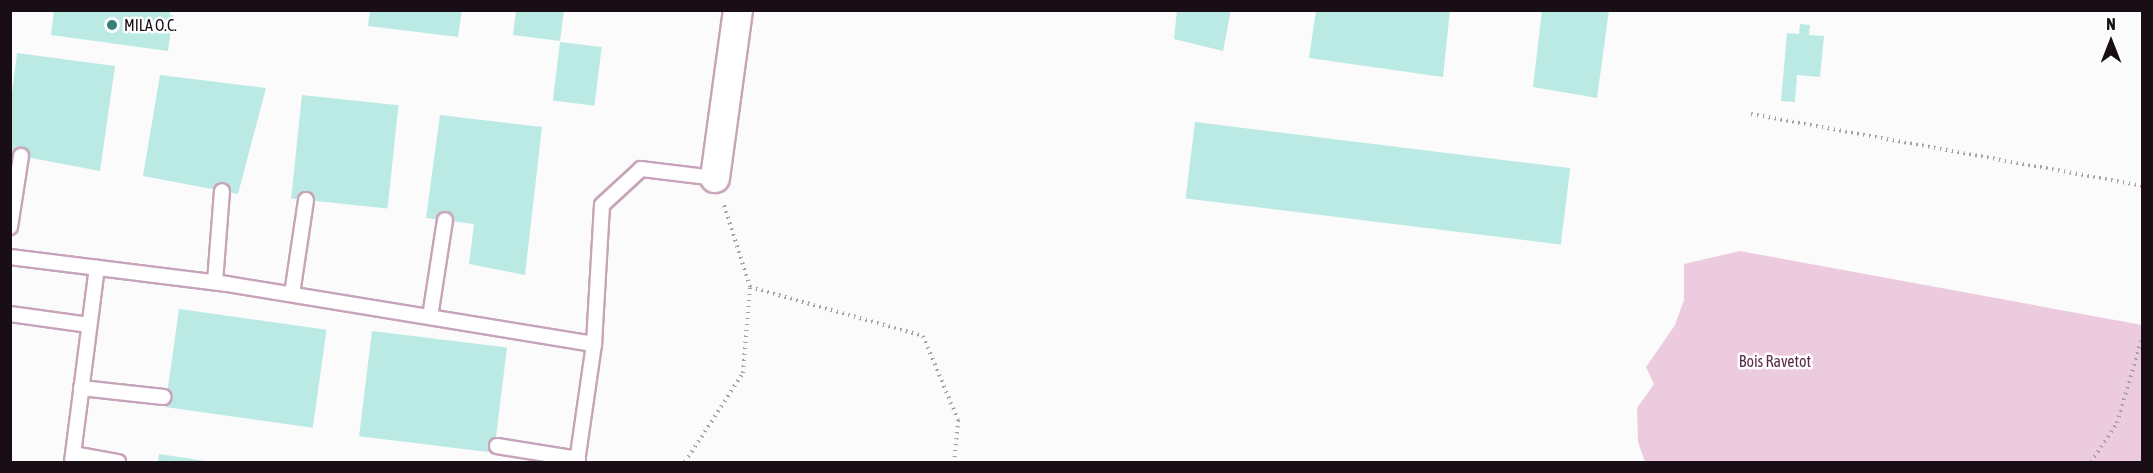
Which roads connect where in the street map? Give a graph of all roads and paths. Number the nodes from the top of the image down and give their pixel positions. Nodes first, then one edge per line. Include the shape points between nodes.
1 (738, 10) edge
2 (1751, 114) dead end
3 (21, 156) dead end
4 (715, 178) junction
5 (2142, 186) edge
6 (222, 190) dead end
7 (306, 200) dead end
8 (445, 220) dead end
9 (10, 227) edge
10 (10, 257) edge
11 (97, 268) junction
12 (215, 282) junction
13 (750, 287) junction
14 (292, 294) junction
15 (10, 314) edge
16 (430, 317) junction
17 (89, 325) junction
18 (2142, 338) edge
19 (594, 344) junction
20 (81, 388) junction
21 (164, 397) dead end
22 (497, 446) dead end
23 (72, 458) edge
24 (577, 461) edge
25 (118, 462) edge
26 (686, 462) edge
27 (954, 462) edge
28 (2091, 462) edge

1 - 4 street
2 - 5 path
3 - 9 lane
4 - 13 path
4 - 19 lane via 641,169 602,205
6 - 12 lane
7 - 14 lane
8 - 16 lane
10 - 11 lane
11 - 12 lane
11 - 17 lane
12 - 14 lane
13 - 26 path via 743,373
13 - 27 path via 923,336 958,420
14 - 16 lane
15 - 17 lane
16 - 19 lane
17 - 20 lane
18 - 28 path via 2117,423
19 - 24 lane
20 - 21 lane
20 - 23 lane
22 - 24 lane
23 - 25 lane

